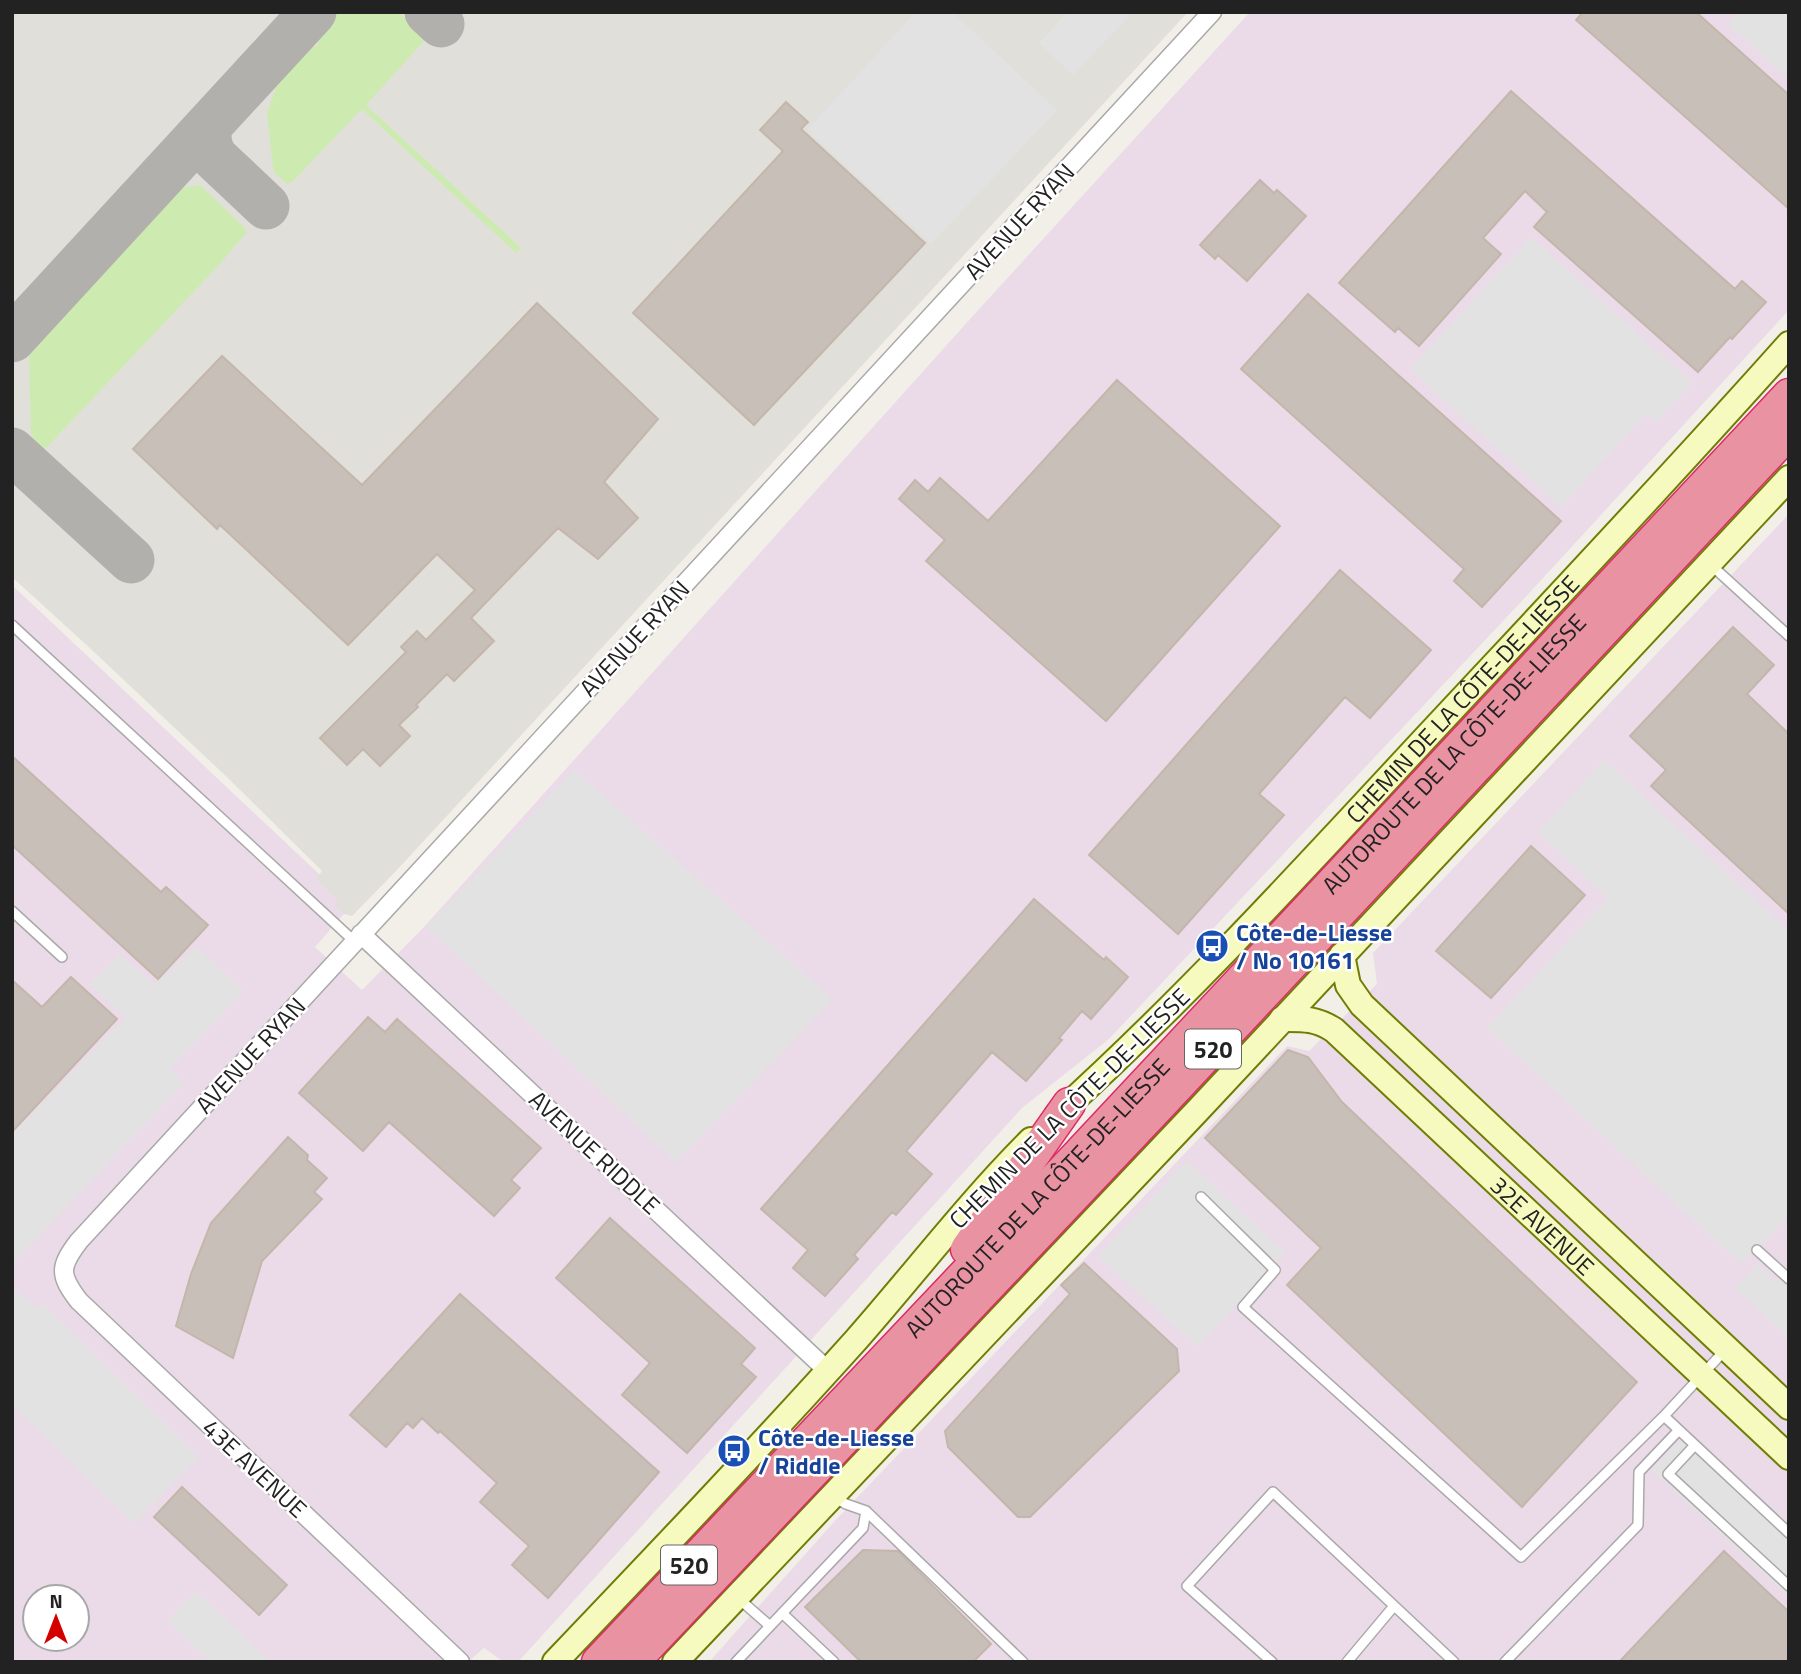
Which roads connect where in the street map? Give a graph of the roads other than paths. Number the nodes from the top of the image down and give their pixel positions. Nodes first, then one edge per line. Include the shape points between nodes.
1 (1212, 12) edge
2 (1789, 344) edge
3 (1789, 395) edge
4 (1789, 432) edge
5 (1789, 478) edge
6 (1709, 563) junction
7 (12, 625) edge
8 (1789, 636) edge
9 (12, 911) edge
10 (358, 937) junction
11 (1342, 955) junction
12 (62, 957) dead end
13 (1282, 1019) junction
14 (1069, 1104) junction
15 (1202, 1197) dead end
16 (1757, 1250) dead end
17 (64, 1267) joint
18 (1789, 1279) edge
19 (1701, 1323) junction
20 (910, 1332) junction
21 (1727, 1348) junction
22 (1675, 1351) junction
23 (828, 1371) junction
24 (1702, 1376) junction
25 (1789, 1407) edge
26 (1664, 1416) junction
27 (1679, 1430) junction
28 (1695, 1445) junction
29 (1789, 1457) edge
30 (832, 1496) junction
31 (866, 1511) junction
32 (1789, 1533) edge
33 (1789, 1586) edge
34 (737, 1597) junction
35 (1394, 1606) junction
36 (782, 1613) junction
37 (769, 1626) junction
38 (460, 1662) edge
39 (555, 1662) edge
40 (598, 1662) edge
41 (633, 1662) edge
42 (675, 1662) edge
43 (736, 1662) edge
44 (834, 1662) edge
45 (1023, 1662) edge
46 (1272, 1662) edge
47 (1347, 1662) edge
48 (1454, 1662) edge
49 (1505, 1662) edge

1 - 10 street, AVENUE RYAN
2 - 14 main road, CHEMIN DE LA CÔTE-DE-LIESSE via 1265,911
3 - 20 highway, AUTOROUTE DE LA CÔTE-DE-LIESSE / 520
4 - 41 highway, AUTOROUTE DE LA CÔTE-DE-LIESSE / 520
5 - 6 main road
6 - 8 lane
6 - 11 main road
7 - 10 lane
9 - 12 lane
10 - 17 street, AVENUE RYAN via 79,1241
10 - 23 street, AVENUE RIDDLE
11 - 13 main road
11 - 19 main road, 32E AVENUE via 1348,985 1362,1004
13 - 22 main road, 32E AVENUE via 1312,1020 1334,1030
13 - 30 main road
14 - 20 highway
14 - 23 main road, CHEMIN DE LA CÔTE-DE-LIESSE via 972,1202
15 - 26 lane via 1275,1270 1243,1307 1521,1558
16 - 18 lane
17 - 38 street, 43E AVENUE via 66,1282 92,1314
19 - 21 main road, 32E AVENUE
19 - 22 main road
20 - 40 highway, AUTOROUTE DE LA CÔTE-DE-LIESSE / 520
21 - 24 lane
21 - 25 main road, 32E AVENUE
22 - 24 main road, 32E AVENUE
23 - 39 main road, CHEMIN DE LA CÔTE-DE-LIESSE
24 - 26 lane
24 - 29 main road, 32E AVENUE
26 - 27 lane
27 - 28 lane
27 - 49 lane via 1639,1472 1638,1525
28 - 32 lane
28 - 33 lane via 1668,1474
30 - 31 lane
30 - 34 main road
31 - 36 lane via 863,1528
31 - 45 lane
34 - 37 lane
34 - 42 main road
35 - 46 lane via 1273,1492 1187,1586
35 - 47 lane
35 - 48 lane
36 - 37 lane
36 - 44 lane
37 - 43 lane

